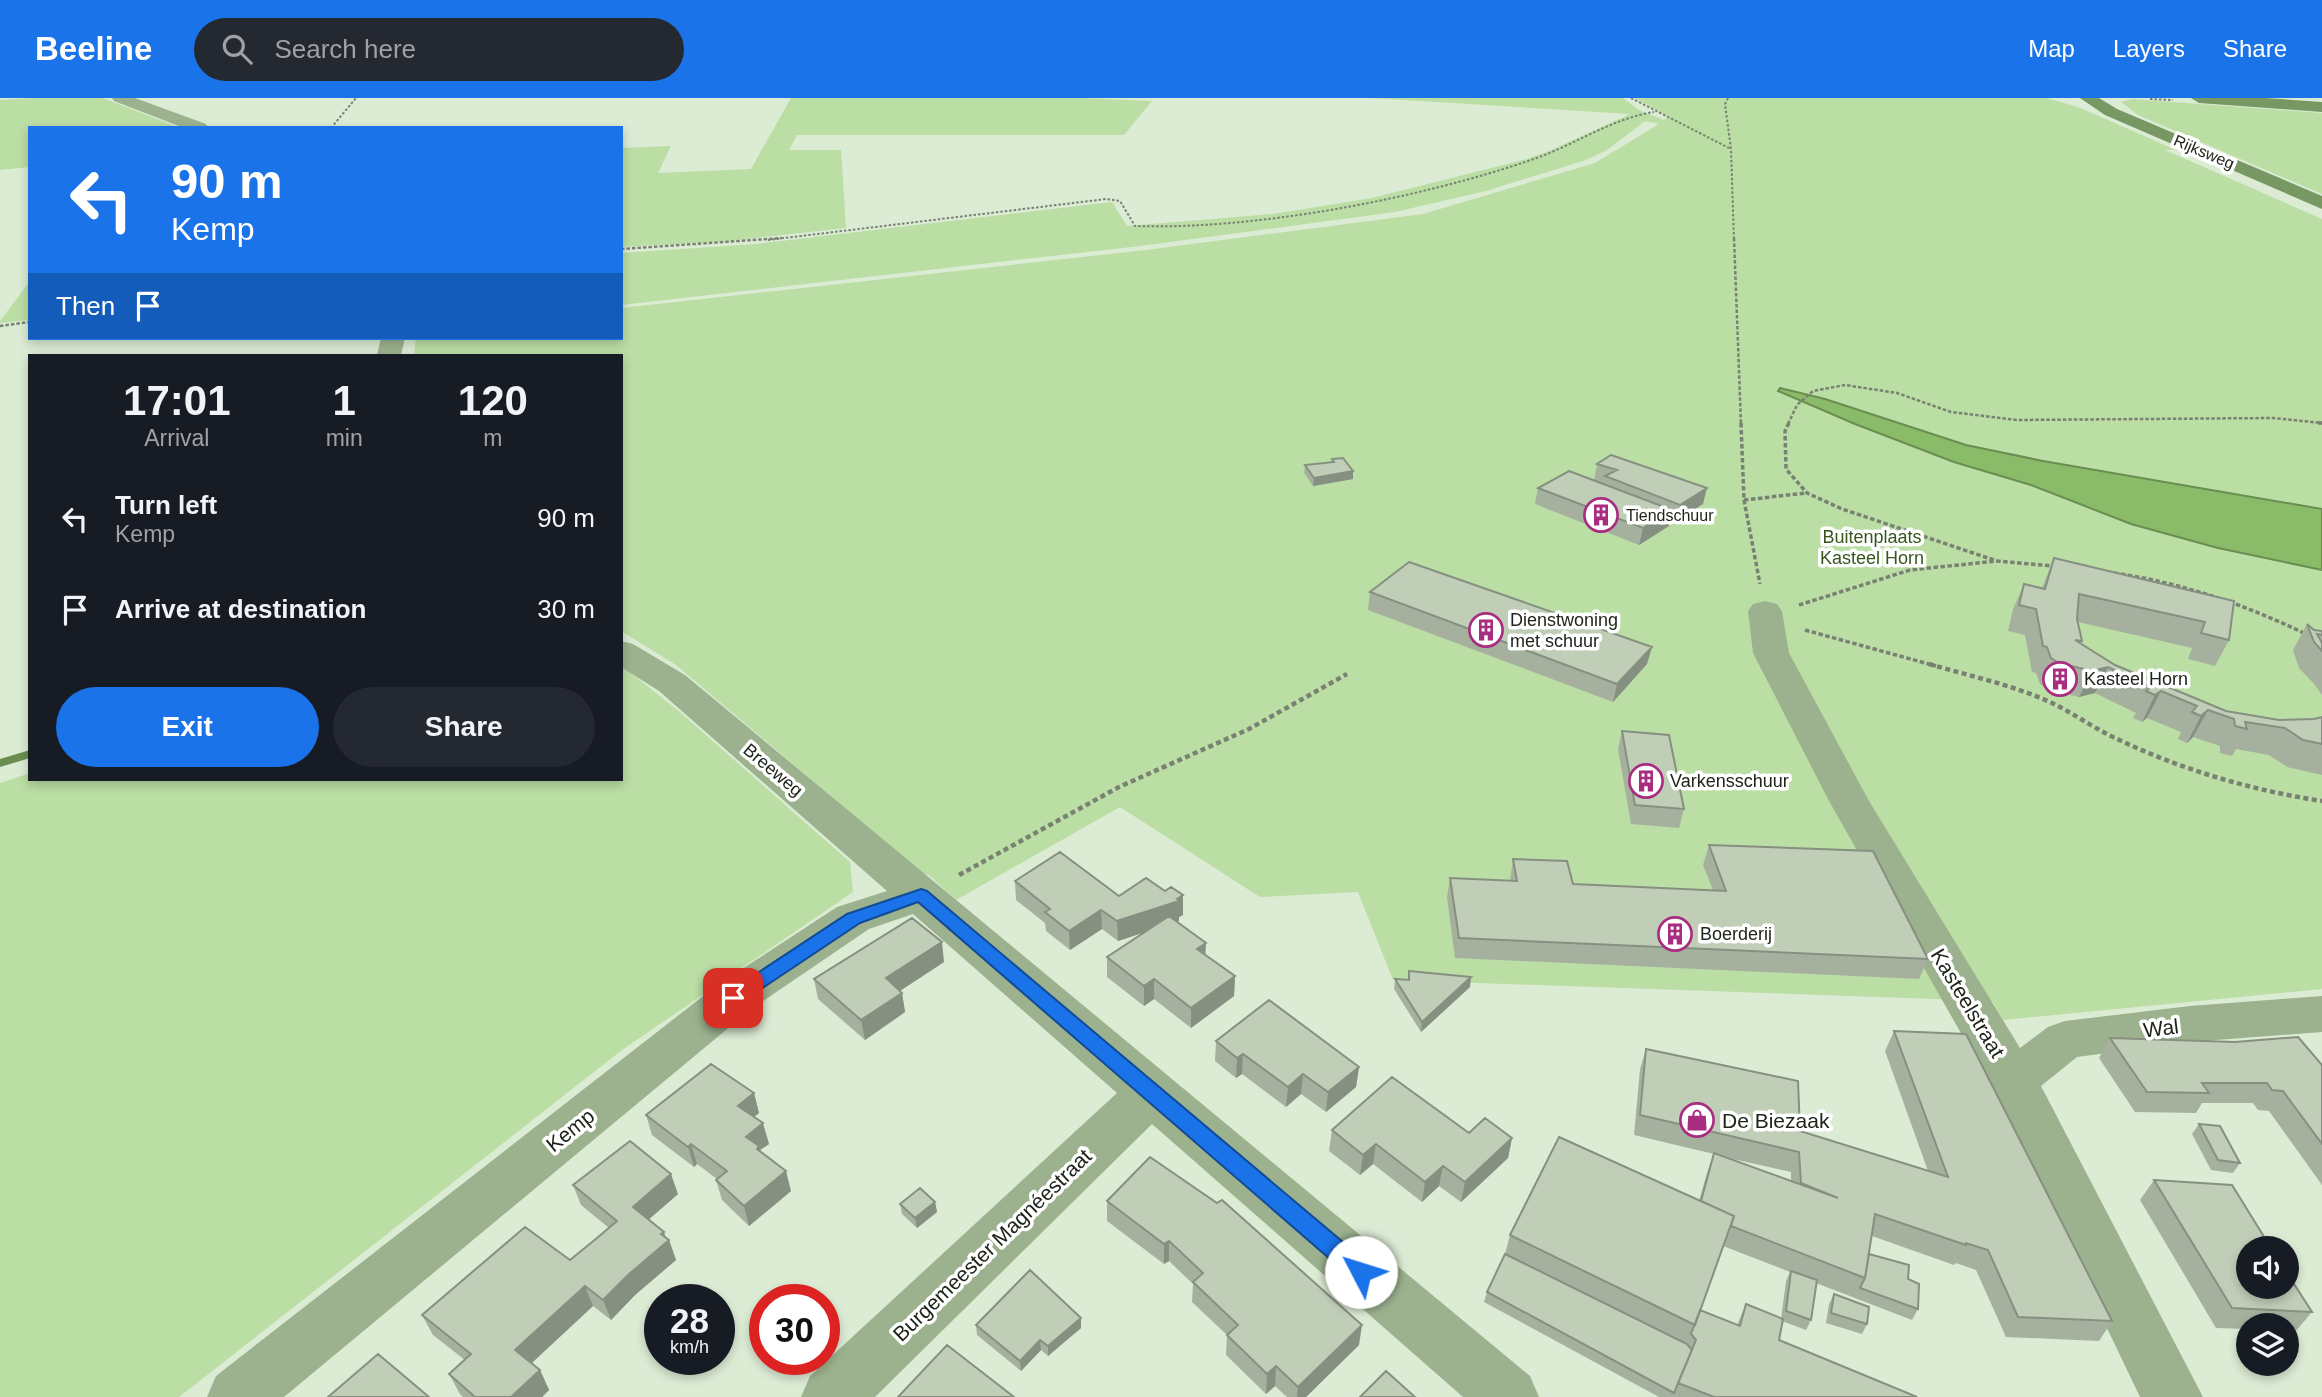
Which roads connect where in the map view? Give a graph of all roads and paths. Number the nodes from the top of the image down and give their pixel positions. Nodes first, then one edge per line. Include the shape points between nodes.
1 (120, 98) edge
2 (356, 98) edge
3 (1630, 98) edge
4 (1728, 98) edge
5 (2088, 98) edge
6 (2199, 98) edge
7 (2322, 107) edge
8 (1654, 112) junction
9 (195, 126) edge
10 (333, 126) edge
11 (1731, 149) junction
12 (2322, 203) edge
13 (623, 249) edge
14 (28, 322) edge
15 (0, 326) edge
16 (2322, 423) edge
17 (1807, 493) junction
18 (1744, 500) junction
19 (1997, 561) junction
20 (2061, 567) edge
21 (2107, 572) edge
22 (1770, 607) junction
23 (2312, 637) edge
24 (623, 651) edge
25 (1348, 674) dead end
26 (2322, 801) edge
27 (921, 895) junction
28 (2322, 1014) edge
29 (2013, 1080) junction
30 (1151, 1093) junction
31 (238, 1397) edge
32 (832, 1397) edge
33 (1508, 1397) edge
34 (2172, 1397) edge

1 - 9 street
2 - 10 path
3 - 8 path
4 - 11 path
5 - 12 main road, Rijksweg
6 - 7 main road
8 - 11 path
8 - 13 path via 1640,113 1554,152 1492,171 1375,200 1277,216 1192,226 1135,226 1120,201 1107,199 766,240
11 - 18 path
14 - 15 path
16 - 17 path via 2273,418 2017,420 1951,412 1897,393 1844,385 1814,391 1797,405 1785,431 1786,469
17 - 18 path
17 - 19 path
18 - 22 path
19 - 20 path
19 - 22 path via 1910,570 1799,605
21 - 23 path via 2213,594
22 - 26 path via 1798,628 2052,703 2112,737 2190,769 2275,794
22 - 29 street, Kasteelstraat via 1771,653 1849,800
24 - 27 street, Breeweg via 672,683
25 - 27 path via 1249,729 1119,787
27 - 30 street, Breeweg
27 - 31 street, Kemp via 853,918 733,998
28 - 29 street, Wal via 2065,1040
29 - 34 street, Kasteelstraat
30 - 32 street, Burgemeester Magnéestraat
30 - 33 street, Breeweg

